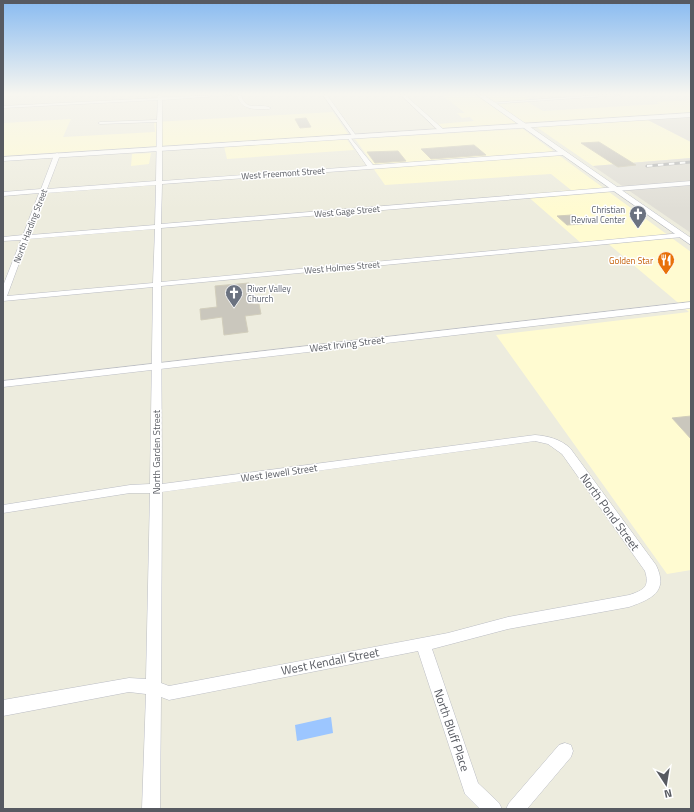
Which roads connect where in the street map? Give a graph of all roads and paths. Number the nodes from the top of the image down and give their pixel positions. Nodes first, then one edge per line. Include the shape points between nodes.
1 (160, 133) edge
2 (350, 133) edge
3 (408, 133) edge
4 (535, 133) edge
5 (352, 136) junction
6 (159, 149) junction
7 (564, 153) junction
8 (57, 155) junction
9 (3, 158) edge
10 (371, 167) junction
11 (159, 182) junction
12 (691, 183) edge
13 (615, 189) junction
14 (43, 191) junction
15 (3, 194) edge
16 (158, 226) junction
17 (682, 235) junction
18 (26, 237) junction
19 (3, 239) edge
20 (691, 242) edge
21 (157, 284) junction
22 (3, 298) edge
23 (691, 305) edge
24 (156, 366) junction
25 (3, 384) edge
26 (554, 442) joint
27 (156, 490) junction
28 (3, 509) edge
29 (653, 588) joint
30 (423, 644) junction
31 (153, 687) junction
32 (3, 708) edge
33 (565, 751) dead end
34 (151, 809) edge
35 (493, 809) edge
36 (515, 809) edge

1 - 6 street, North Garden Street
2 - 5 street
3 - 5 street
4 - 7 main road
5 - 6 street
5 - 10 street
6 - 8 street
6 - 11 street, North Garden Street
7 - 10 street, West Freemont Street
7 - 13 main road
8 - 9 street
8 - 14 street, North Harding Street
10 - 11 street, West Freemont Street
11 - 14 street, West Freemont Street
11 - 16 street, North Garden Street
12 - 13 street, West Gage Street
13 - 16 street, West Gage Street
13 - 17 main road
14 - 15 street, West Freemont Street
14 - 18 street, North Harding Street
16 - 18 street, West Gage Street
16 - 21 street, North Garden Street
17 - 20 main road
17 - 21 street, West Holmes Street
18 - 19 street, West Gage Street
18 - 22 street, North Harding Street
21 - 22 street, West Holmes Street
21 - 24 street, North Garden Street
23 - 24 street, West Irving Street
24 - 25 street, West Irving Street
24 - 27 street, North Garden Street
26 - 27 street, West Jewell Street via 535,438
26 - 29 street, North Pond Street via 566,451 651,569 654,578
27 - 28 street, West Jewell Street via 130,489
27 - 31 street, North Garden Street
29 - 30 street, West Kendall Street via 645,596 629,601 508,623
30 - 31 street, West Kendall Street via 169,693
30 - 35 street, North Bluff Place via 471,788
31 - 32 street, West Kendall Street via 129,685
31 - 34 street, North Garden Street
33 - 36 street

